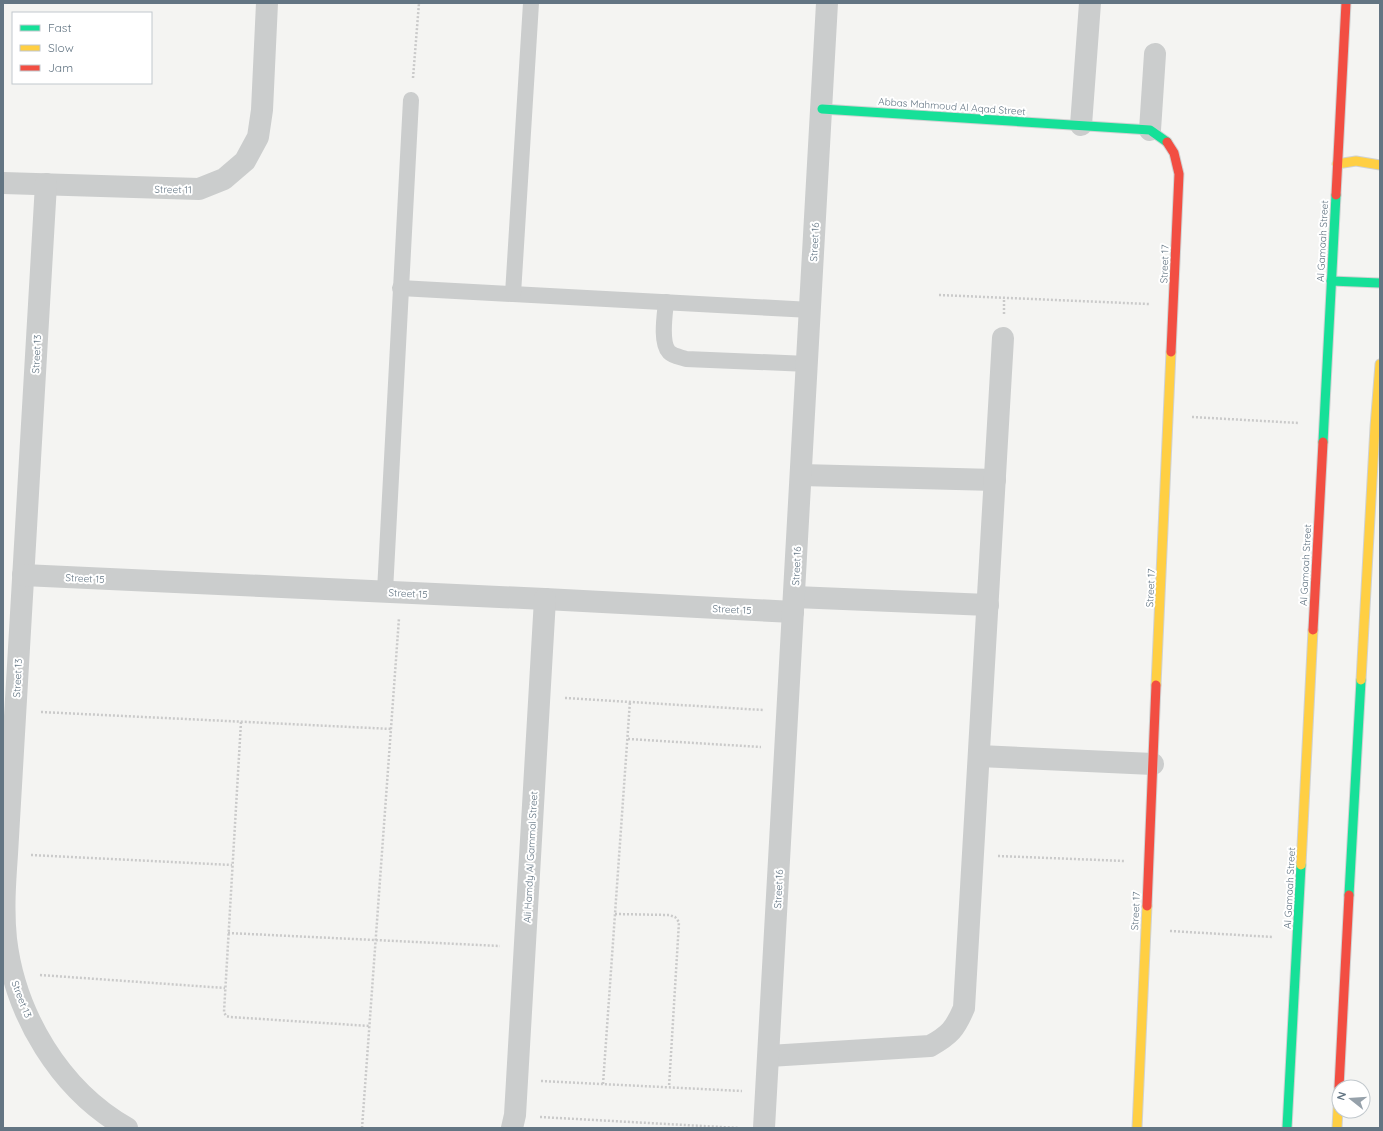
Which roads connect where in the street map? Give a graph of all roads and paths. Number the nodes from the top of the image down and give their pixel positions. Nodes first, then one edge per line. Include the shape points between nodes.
1 (267, 3) edge
2 (419, 3) edge
3 (532, 3) edge
4 (827, 3) edge
5 (1090, 3) edge
6 (1346, 3) edge
7 (1155, 54) dead end
8 (411, 100) joint
9 (822, 109) junction
10 (1081, 125) junction
11 (1150, 130) junction
12 (1337, 164) junction
13 (1380, 165) edge
14 (3, 183) edge
15 (46, 184) junction
16 (1331, 281) junction
17 (1380, 283) edge
18 (400, 288) junction
19 (513, 294) junction
20 (939, 295) dead end
21 (666, 302) junction
22 (1174, 306) junction
23 (811, 310) junction
24 (1003, 338) dead end
25 (808, 364) junction
26 (1380, 364) edge
27 (1169, 416) junction
28 (1324, 424) junction
29 (1378, 424) edge
30 (801, 475) junction
31 (995, 480) junction
32 (23, 575) junction
33 (392, 592) junction
34 (545, 599) junction
35 (794, 605) junction
36 (988, 605) junction
37 (539, 696) junction
38 (630, 702) junction
39 (15, 711) junction
40 (788, 711) junction
41 (241, 722) junction
42 (392, 729) junction
43 (628, 739) junction
44 (786, 749) junction
45 (979, 756) junction
46 (1153, 764) junction
47 (7, 854) junction
48 (973, 855) junction
49 (1149, 862) junction
50 (232, 865) junction
51 (615, 914) junction
52 (1146, 930) junction
53 (228, 934) junction
54 (1297, 938) junction
55 (376, 940) junction
56 (525, 947) junction
57 (12, 973) junction
58 (225, 988) junction
59 (370, 1026) junction
60 (769, 1056) junction
61 (517, 1079) junction
62 (1339, 1079) edge
63 (603, 1084) junction
64 (669, 1087) junction
65 (767, 1092) junction
66 (513, 1122) edge
67 (127, 1128) edge
68 (362, 1128) edge
69 (745, 1128) edge
70 (764, 1128) edge
71 (1137, 1128) edge
72 (1287, 1128) edge

1 - 15 street, Street 11 via 262,110 258,137 245,161 224,180 198,189
2 - 8 path
3 - 19 lane
4 - 9 street, Street 16
5 - 10 street
6 - 12 main road, Al Gamaah Street
7 - 11 street
8 - 18 lane
9 - 10 main road, Abbas Mahmoud Al Aqad Street
9 - 23 street, Street 16
10 - 11 main road, Street 17
11 - 22 main road, Street 17 via 1163,136 1178,160
12 - 13 main road via 1356,161
12 - 16 main road, Al Gamaah Street
14 - 15 street, Street 11
15 - 32 street, Street 13
16 - 17 main road
16 - 28 main road, Al Gamaah Street
18 - 19 lane
18 - 33 lane
19 - 21 lane
20 - 22 path
21 - 23 lane
21 - 25 lane via 664,342 668,352 676,356 686,359
22 - 27 main road, Street 17
23 - 25 street, Street 16
24 - 31 street
25 - 30 street, Street 16
26 - 29 main road
27 - 28 path
27 - 46 main road, Street 17
28 - 54 main road, Al Gamaah Street
29 - 62 main road
30 - 31 street
30 - 35 street, Street 16
31 - 36 street
32 - 33 street, Street 15
32 - 39 street, Street 13
33 - 34 street, Street 15
33 - 42 path
34 - 35 street, Street 15
34 - 37 street, Ali Hamdy Al Gammal Street
35 - 36 street, Street 15
35 - 40 street, Street 16
36 - 45 street
37 - 38 path
37 - 56 street, Ali Hamdy Al Gammal Street
38 - 40 path
38 - 43 path
39 - 41 path
39 - 47 street, Street 13
40 - 44 street, Street 16
41 - 42 path
41 - 50 path
42 - 55 path
43 - 44 path
43 - 51 path
44 - 60 street, Street 16
45 - 46 street
45 - 48 street
46 - 49 main road, Street 17
47 - 50 path
47 - 57 street, Street 13 via 4,905 6,940
48 - 49 path
48 - 60 street via 964,1008 957,1025 945,1038 930,1046
49 - 52 main road, Street 17
50 - 53 path
51 - 63 path
51 - 64 path via 669,915 679,922
52 - 54 path
52 - 71 main road, Street 17
53 - 55 path
53 - 58 path
54 - 72 main road, Al Gamaah Street
55 - 56 path
55 - 59 path
56 - 61 street, Ali Hamdy Al Gammal Street
57 - 58 path
57 - 67 street, Street 13 via 24,1008 40,1041 61,1072 87,1099
58 - 59 path via 226,1016
59 - 68 path
60 - 65 street, Street 16
61 - 63 path
61 - 66 street, Ali Hamdy Al Gammal Street
63 - 64 path
64 - 65 path
65 - 70 street, Street 16
66 - 69 path

